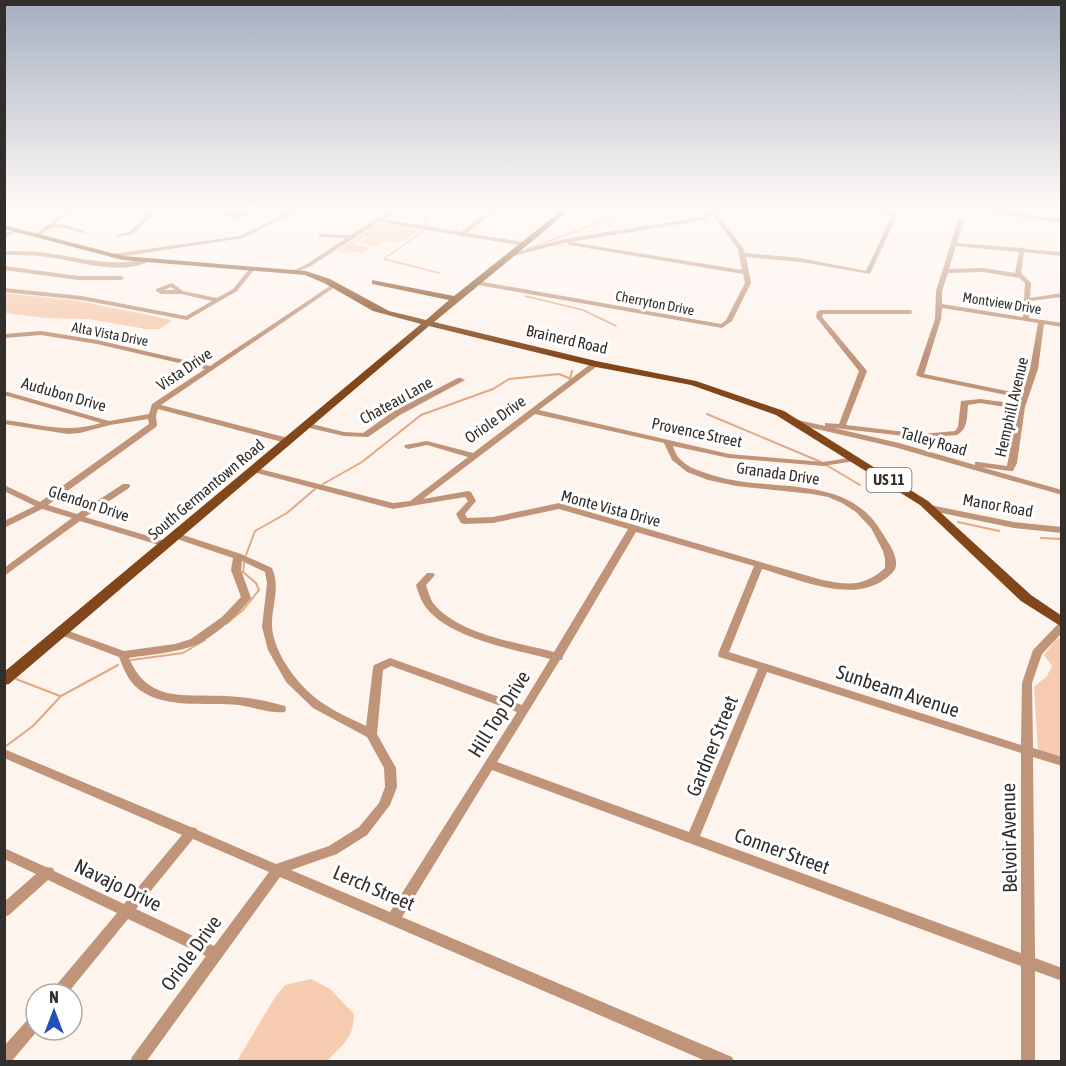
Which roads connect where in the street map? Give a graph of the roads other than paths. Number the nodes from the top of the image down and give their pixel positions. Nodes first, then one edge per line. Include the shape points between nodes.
1 (71, 260) edge
2 (149, 260) joint
3 (318, 260) edge
4 (506, 260) edge
5 (669, 260) edge
6 (744, 260) edge
7 (798, 260) edge
8 (874, 260) edge
9 (949, 260) edge
10 (1020, 260) edge
11 (4, 266) edge
12 (252, 269) junction
13 (946, 271) junction
14 (293, 272) junction
15 (747, 273) junction
16 (1020, 276) junction
17 (121, 278) dead end
18 (375, 282) dead end
19 (478, 282) junction
20 (333, 286) junction
21 (4, 290) edge
22 (181, 292) dead end
23 (1062, 295) edge
24 (456, 299) junction
25 (219, 300) junction
26 (1028, 300) junction
27 (939, 306) junction
28 (910, 312) dead end
29 (1026, 319) junction
30 (1041, 322) junction
31 (427, 323) junction
32 (1062, 325) edge
33 (4, 336) edge
34 (596, 364) junction
35 (211, 368) junction
36 (461, 380) dead end
37 (7, 394) edge
38 (731, 395) junction
39 (708, 397) dead end
40 (1024, 397) junction
41 (5, 403) edge
42 (155, 406) junction
43 (1021, 407) junction
44 (536, 412) junction
45 (152, 416) junction
46 (4, 422) edge
47 (110, 423) junction
48 (803, 423) junction
49 (308, 425) junction
50 (837, 428) junction
51 (289, 441) junction
52 (667, 442) junction
53 (828, 442) junction
54 (408, 447) dead end
55 (474, 456) junction
56 (855, 459) junction
57 (946, 459) junction
58 (256, 470) junction
59 (126, 486) dead end
60 (4, 487) edge
61 (1062, 494) edge
62 (413, 502) junction
63 (41, 506) junction
64 (930, 508) junction
65 (79, 517) junction
66 (4, 525) edge
67 (633, 529) junction
68 (1062, 530) edge
69 (177, 536) junction
70 (165, 544) junction
71 (238, 556) junction
72 (759, 565) junction
73 (5, 572) edge
74 (885, 573) joint
75 (430, 575) dead end
76 (1062, 625) edge
77 (62, 632) junction
78 (123, 655) junction
79 (558, 657) junction
80 (764, 667) junction
81 (4, 680) edge
82 (281, 709) dead end
83 (522, 709) junction
84 (371, 734) junction
85 (1027, 751) junction
86 (5, 753) edge
87 (1062, 762) edge
88 (489, 764) junction
89 (192, 832) junction
90 (693, 839) junction
91 (4, 853) edge
92 (279, 868) junction
93 (48, 872) junction
94 (4, 911) edge
95 (127, 912) junction
96 (394, 918) junction
97 (214, 953) junction
98 (1030, 963) junction
99 (1062, 975) edge
100 (68, 982) edge
101 (24, 1034) edge
102 (4, 1058) edge
103 (137, 1062) edge
104 (727, 1062) edge
105 (1028, 1062) edge

1 - 2 street via 105,264
2 - 12 main road, Brainerd Road / US 11
3 - 14 street
4 - 19 main road, South Germantown Road
5 - 15 street
6 - 15 street
7 - 8 street via 868,273
9 - 13 street
10 - 16 street
11 - 17 street via 78,278
12 - 14 main road, Brainerd Road / US 11
12 - 25 street via 235,290
13 - 16 street via 983,270
13 - 27 street
14 - 20 main road, Brainerd Road / US 11 via 312,275
15 - 19 street, Cherryton Drive via 748,283 729,321 722,326
16 - 26 street via 1028,283
18 - 24 main road
19 - 24 main road, South Germantown Road
20 - 31 main road, Brainerd Road / US 11 via 370,308
20 - 35 street, Vista Drive
21 - 25 street via 82,298 179,318 195,315
22 - 25 street
23 - 26 street
24 - 31 main road, South Germantown Road
26 - 29 street
27 - 29 street, Montview Drive
27 - 40 street via 920,375
28 - 50 street via 820,312 819,317 863,371
29 - 30 street, Montview Drive
30 - 32 street, Montview Drive
30 - 40 street, Hemphill Avenue via 1034,369
31 - 34 main road, Brainerd Road / US 11
31 - 49 main road, South Germantown Road
33 - 35 street, Alta Vista Drive via 41,333
34 - 38 main road, Brainerd Road / US 11
34 - 44 street, Oriole Drive
35 - 42 street, Vista Drive
36 - 49 street, Chateau Lane via 397,413 365,435
37 - 41 street
37 - 47 street, Audubon Drive
38 - 39 main road
38 - 48 main road, Brainerd Road / US 11
40 - 43 street, Hemphill Avenue
42 - 45 street, Vista Drive
42 - 51 street
43 - 50 street via 980,401 964,403 962,427 957,434 935,437
43 - 57 street, Hemphill Avenue via 1010,469
44 - 52 street, Provence Street
44 - 55 street, Oriole Drive
45 - 47 street, Audubon Drive
45 - 63 street, Vista Drive via 153,425
46 - 47 street via 54,433 78,432
48 - 50 street, Talley Road
48 - 53 main road, Brainerd Road / US 11
49 - 51 main road, South Germantown Road
50 - 53 main road via 827,435
50 - 57 street, Talley Road
51 - 58 main road, South Germantown Road
52 - 56 street, Provence Street via 729,456 826,464
52 - 74 street, Granada Drive via 668,451 680,465 711,478 819,493 854,506 873,524 889,552 891,562
53 - 56 main road, Brainerd Road / US 11
54 - 55 street via 427,443
55 - 62 street, Oriole Drive
56 - 64 main road, Brainerd Road / US 11
57 - 61 street, Talley Road
58 - 62 street, Monte Vista Drive via 393,506
58 - 69 main road, South Germantown Road
59 - 65 street
60 - 63 street, Glendon Drive
62 - 67 street, Monte Vista Drive via 468,494 472,501 460,514 464,521 492,520 559,506
63 - 65 street, Glendon Drive
63 - 66 street, Vista Drive
64 - 68 street, Manor Road
64 - 76 main road, Brainerd Road / US 11 via 1026,598
65 - 70 street, Glendon Drive
65 - 73 street
67 - 72 street, Monte Vista Drive
67 - 79 street, Hill Top Drive
69 - 70 main road, South Germantown Road
69 - 71 street
70 - 77 main road, South Germantown Road
71 - 78 street via 236,570 246,598 226,619 195,641
71 - 84 street via 271,575 267,627 273,650 290,679 317,705
72 - 74 street, Monte Vista Drive via 852,589 873,584
72 - 80 street, Sunbeam Avenue via 723,654
75 - 79 street via 421,585 422,596 440,617 458,628
76 - 85 street, Belvoir Avenue via 1037,653 1029,672
77 - 78 street
77 - 81 main road, South Germantown Road
78 - 82 street via 132,679 162,697 253,703
79 - 83 street, Hill Top Drive
80 - 85 street, Sunbeam Avenue
80 - 90 street, Gardner Street
83 - 84 street via 390,662 378,668
83 - 88 street, Hill Top Drive
84 - 92 street via 390,768 384,806 363,831 333,850
85 - 87 street, Sunbeam Avenue
85 - 98 street, Belvoir Avenue
86 - 89 street, Lerch Street
88 - 90 street, Conner Street
88 - 96 street, Hill Top Drive
89 - 92 street, Lerch Street
89 - 95 street
90 - 98 street, Conner Street
91 - 93 street, Navajo Drive
92 - 96 street, Lerch Street
92 - 97 street, Oriole Drive
93 - 94 street
93 - 95 street, Navajo Drive
95 - 97 street, Navajo Drive
95 - 100 street
96 - 104 street, Lerch Street
97 - 103 street, Oriole Drive
98 - 99 street, Conner Street
98 - 105 street, Belvoir Avenue
101 - 102 street

